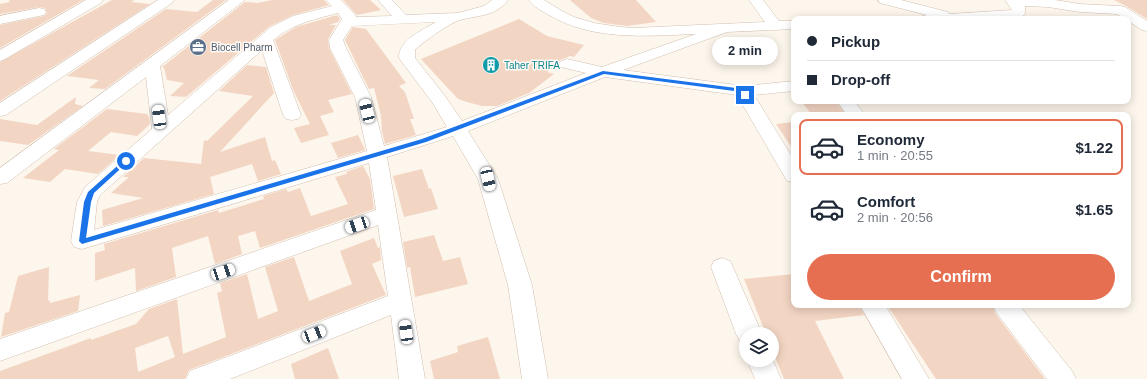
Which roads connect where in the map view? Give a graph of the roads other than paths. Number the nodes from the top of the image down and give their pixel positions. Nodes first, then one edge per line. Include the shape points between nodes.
1 (96, 0) edge
2 (167, 0) edge
3 (238, 0) edge
4 (385, 0) edge
5 (501, 0) edge
6 (536, 0) edge
7 (756, 0) edge
8 (885, 0) edge
9 (1011, 1) edge
10 (1108, 3) dead end
11 (340, 10) edge
12 (1120, 10) junction
13 (39, 12) dead end
14 (946, 16) edge
15 (991, 16) edge
16 (1130, 16) edge
17 (1131, 17) edge
18 (452, 18) junction
19 (0, 20) edge
20 (403, 20) junction
21 (791, 25) edge
22 (775, 26) junction
23 (1147, 27) edge
24 (725, 28) junction
25 (265, 39) junction
26 (0, 56) edge
27 (152, 64) junction
28 (567, 64) dead end
29 (603, 72) junction
30 (791, 86) edge
31 (744, 91) junction
32 (847, 104) edge
33 (0, 111) edge
34 (854, 112) edge
35 (292, 115) dead end
36 (458, 129) junction
37 (161, 131) junction
38 (377, 154) junction
39 (791, 171) edge
40 (0, 178) edge
41 (386, 214) junction
42 (722, 267) dead end
43 (401, 301) junction
44 (874, 308) edge
45 (1007, 308) edge
46 (746, 327) edge
47 (0, 350) edge
48 (763, 367) edge
49 (199, 379) edge
50 (412, 379) edge
51 (535, 379) edge
52 (768, 379) edge
53 (916, 379) edge
54 (1063, 379) edge

1 - 26 street
2 - 33 street
3 - 27 street
4 - 20 street
5 - 18 street via 489,9
6 - 24 street via 561,16 600,29 633,32
7 - 22 street
8 - 14 street
9 - 12 street
9 - 15 street via 1019,8 1018,13
10 - 12 street
11 - 20 street
11 - 25 street via 288,23
11 - 38 street via 336,40 338,48 363,97
12 - 16 street
13 - 19 street
17 - 23 street
18 - 20 street
18 - 36 street via 412,43 406,53
21 - 22 street
22 - 24 street
24 - 29 street
25 - 35 street
25 - 37 street
27 - 37 street
27 - 40 street
28 - 29 street
29 - 31 street
29 - 36 street
30 - 31 street
31 - 39 street
32 - 34 street
36 - 38 street
36 - 51 street via 488,179 520,285
37 - 38 street via 92,192 87,202 82,241
38 - 41 street
41 - 43 street
41 - 47 street
42 - 46 street
43 - 49 street
43 - 50 street
44 - 53 street
45 - 54 street
48 - 52 street

